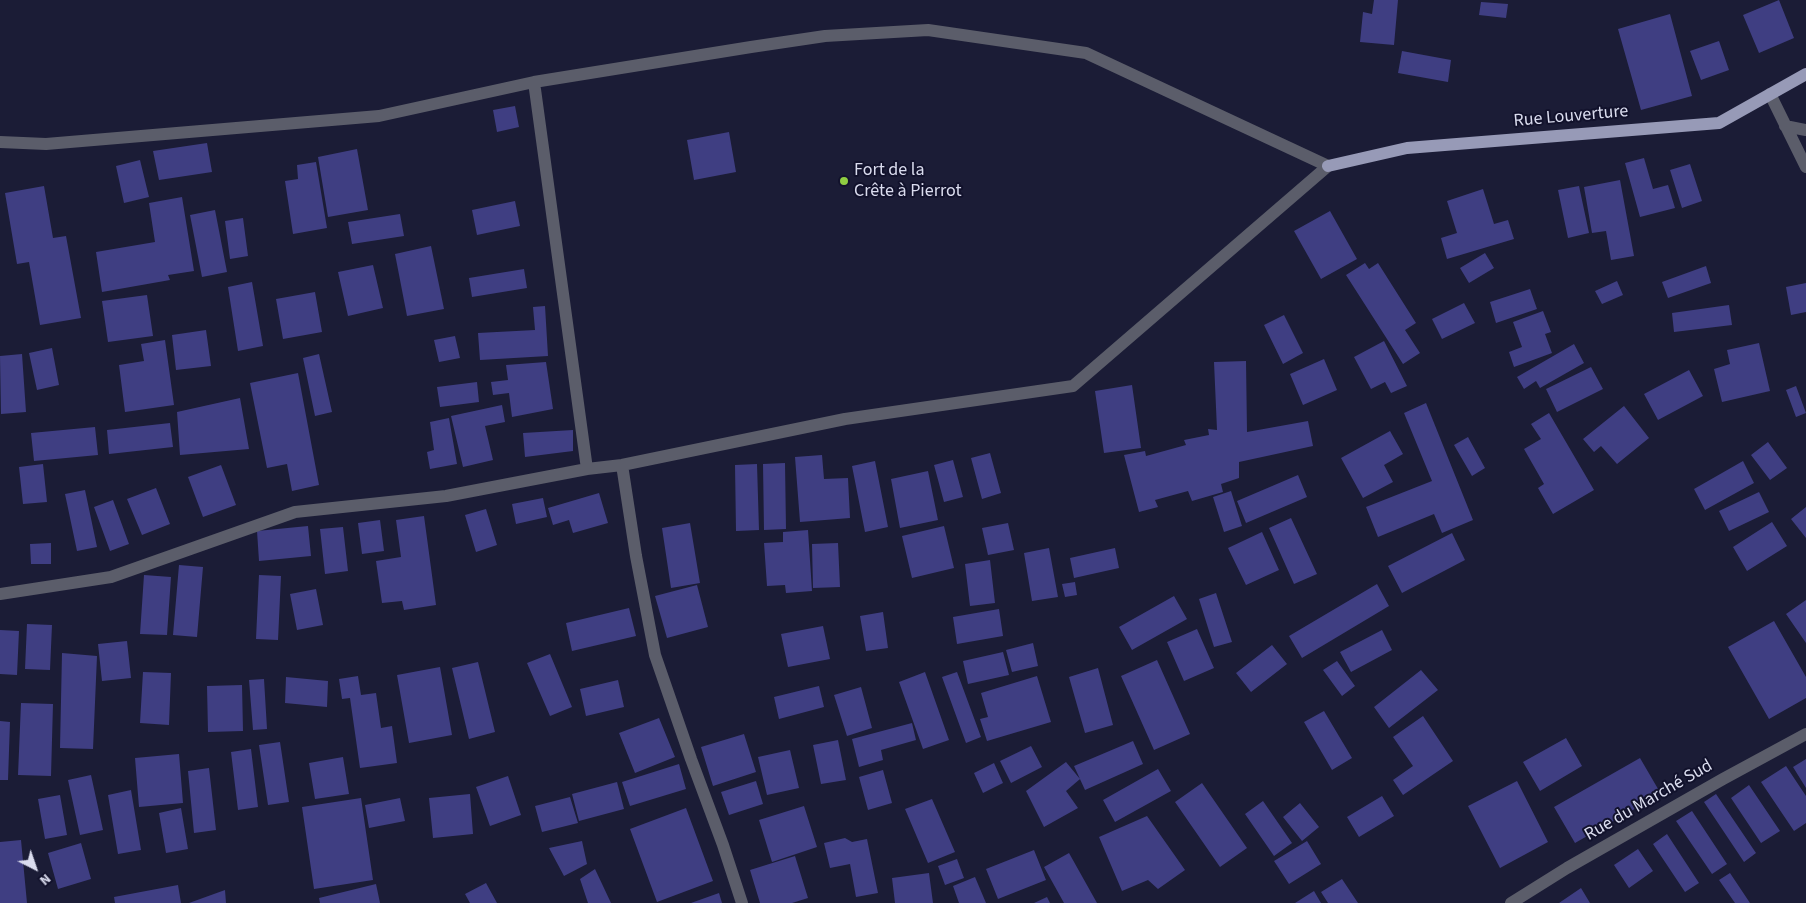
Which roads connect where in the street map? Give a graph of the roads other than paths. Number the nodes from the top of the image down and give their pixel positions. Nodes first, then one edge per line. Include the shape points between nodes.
1 (1806, 74) edge
2 (534, 82) junction
3 (1770, 94) junction
4 (1785, 126) junction
5 (1806, 130) edge
6 (0, 142) edge
7 (1328, 166) junction
8 (1806, 167) edge
9 (622, 465) junction
10 (587, 469) junction
11 (0, 594) edge
12 (1806, 734) edge
13 (742, 903) edge
14 (1511, 903) edge

1 - 3 main road, Rue Louverture
2 - 6 street via 378,116 46,144
2 - 7 street via 825,36 928,30 1086,53
2 - 10 street
3 - 4 street
3 - 7 main road, Rue Louverture via 1719,122 1407,148
4 - 5 street
4 - 8 street
7 - 9 street via 1073,386 845,419
9 - 10 street
9 - 13 street via 655,655
10 - 11 street via 446,496 295,512 111,577
12 - 14 street, Rue du Marché Sud via 1593,853

